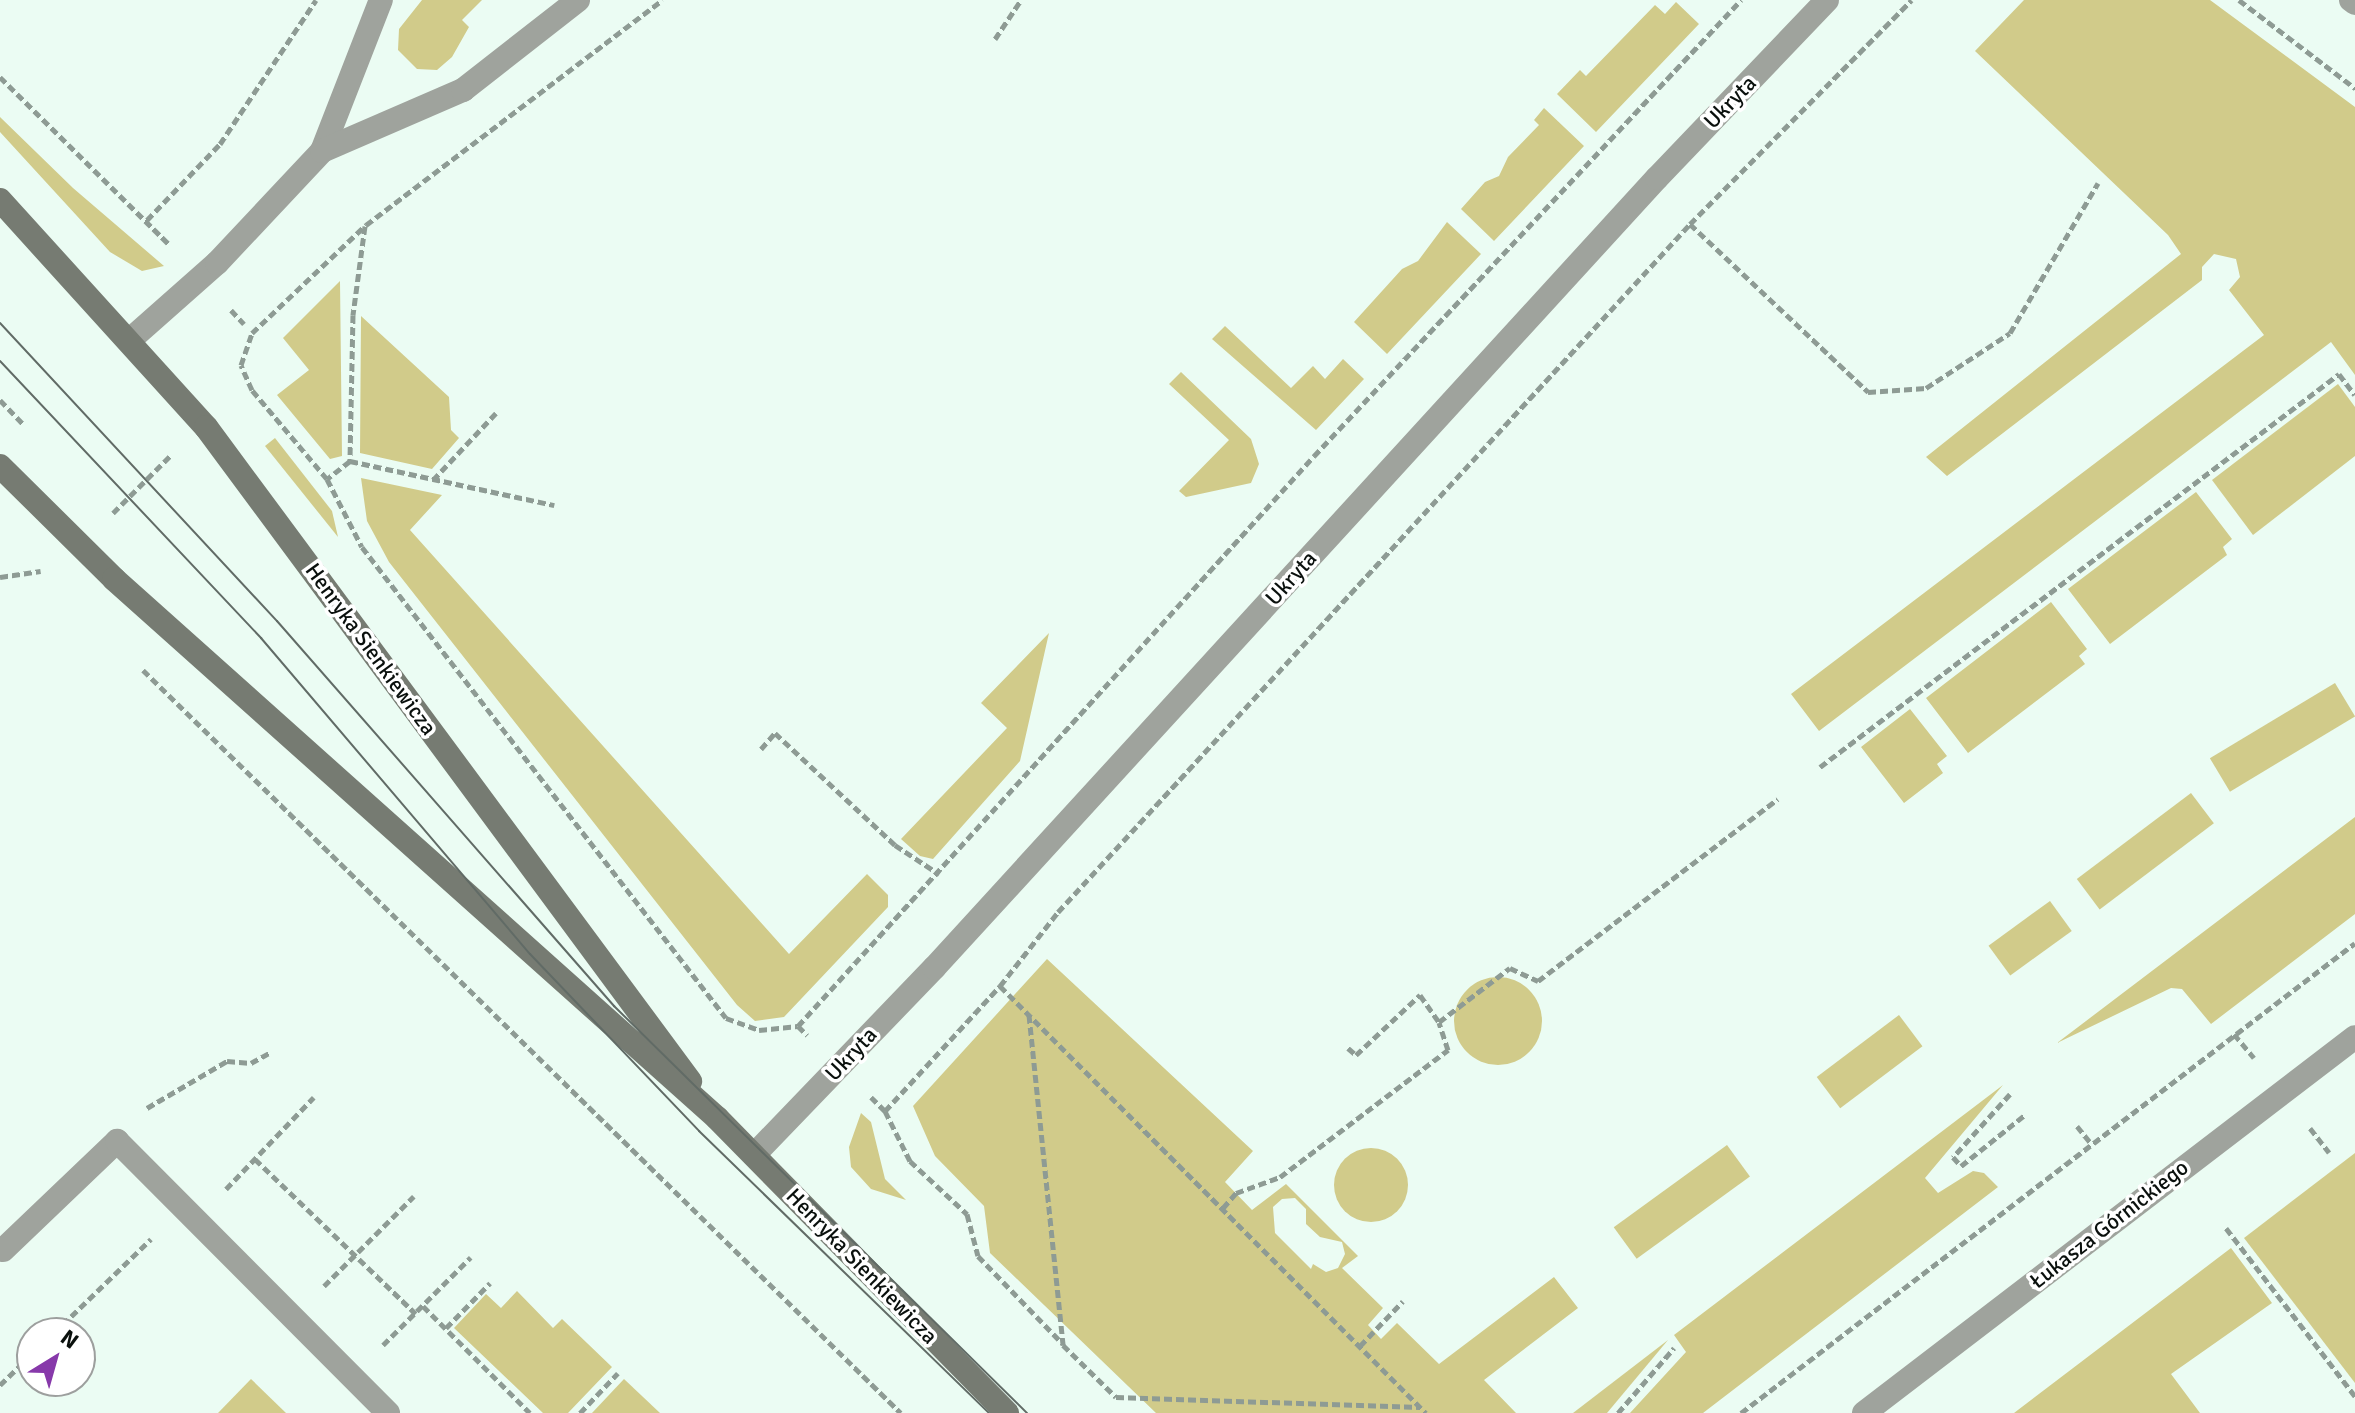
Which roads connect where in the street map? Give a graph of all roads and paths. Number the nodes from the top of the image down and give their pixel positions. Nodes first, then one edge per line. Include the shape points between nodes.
1 (316, 0) edge
2 (381, 0) edge
3 (578, 0) edge
4 (662, 0) edge
5 (1021, 0) edge
6 (1741, 0) edge
7 (1827, 0) edge
8 (1912, 0) edge
9 (2239, 0) edge
10 (995, 39) dead end
11 (0, 77) edge
12 (2355, 88) edge
13 (322, 151) junction
14 (2098, 183) dead end
15 (0, 200) edge
16 (147, 220) junction
17 (1690, 224) junction
18 (366, 225) junction
19 (175, 249) dead end
20 (131, 339) junction
21 (2355, 395) edge
22 (496, 413) dead end
23 (172, 455) dead end
24 (350, 461) junction
25 (3, 477) edge
26 (327, 479) junction
27 (433, 481) junction
28 (554, 505) dead end
29 (107, 518) dead end
30 (48, 576) dead end
31 (0, 577) edge
32 (137, 664) dead end
33 (761, 749) dead end
34 (1820, 767) dead end
35 (1778, 799) dead end
36 (939, 874) junction
37 (2355, 943) edge
38 (1000, 986) junction
39 (1029, 1014) junction
40 (1439, 1022) junction
41 (798, 1026) junction
42 (2234, 1034) junction
43 (2355, 1037) edge
44 (810, 1038) dead end
45 (1348, 1048) dead end
46 (269, 1053) dead end
47 (2256, 1060) dead end
48 (2010, 1094) dead end
49 (870, 1096) dead end
50 (314, 1097) dead end
51 (147, 1108) dead end
52 (885, 1111) junction
53 (2026, 1114) dead end
54 (717, 1118) junction
55 (2077, 1126) dead end
56 (2312, 1131) dead end
57 (2091, 1143) junction
58 (2329, 1152) dead end
59 (754, 1155) junction
60 (255, 1159) junction
61 (414, 1196) dead end
62 (1223, 1208) junction
63 (190, 1213) junction
64 (2226, 1228) dead end
65 (3, 1250) dead end
66 (356, 1254) junction
67 (471, 1257) dead end
68 (490, 1283) dead end
69 (1403, 1301) dead end
70 (423, 1306) junction
71 (416, 1314) junction
72 (72, 1317) edge
73 (293, 1317) junction
74 (446, 1329) junction
75 (1063, 1345) junction
76 (1360, 1346) junction
77 (1674, 1348) dead end
78 (16, 1370) edge
79 (618, 1373) dead end
80 (351, 1376) junction
81 (0, 1385) edge
82 (2355, 1396) edge
83 (1421, 1407) junction
84 (388, 1413) edge
85 (530, 1413) edge
86 (580, 1413) edge
87 (901, 1413) edge
88 (1007, 1413) edge
89 (1426, 1413) edge
90 (1618, 1413) edge
91 (1741, 1413) edge
92 (1864, 1413) edge

1 - 16 path via 220,144
2 - 13 street
3 - 13 street via 463,90
4 - 18 path
5 - 10 path
6 - 36 path via 1314,456
7 - 59 street, Ukryta via 1657,178 934,968
8 - 17 path
9 - 12 path
11 - 16 path
13 - 20 street via 217,263
14 - 17 path via 2010,333 1926,388 1868,392
15 - 20 street, Henryka Sienkiewicza
16 - 19 path
17 - 38 path via 1058,912
18 - 24 path via 353,315
18 - 26 path via 252,333 241,365 252,390
20 - 54 street, Henryka Sienkiewicza via 238,467
21 - 34 path via 2339,374
22 - 27 path
23 - 29 path
24 - 26 path
24 - 27 path
25 - 54 street, Henryka Sienkiewicza
26 - 41 path via 362,547 726,1018 759,1030
27 - 28 path
30 - 31 path via 38,569
32 - 87 path
33 - 36 path via 775,733 895,845
35 - 40 path via 1538,981 1510,968
36 - 41 path
37 - 42 path
38 - 39 path
38 - 52 path
39 - 62 path
39 - 75 path
40 - 45 path via 1420,995 1356,1055
40 - 62 path via 1448,1050 1280,1177 1236,1193
41 - 44 path
42 - 47 path
42 - 57 path
43 - 92 street, Łukasza Górnickiego
46 - 51 path via 251,1063 227,1061
48 - 53 path via 1953,1157 1961,1166
49 - 52 path
50 - 60 path
52 - 75 path via 910,1161 967,1214 978,1256
54 - 59 street, Henryka Sienkiewicza
55 - 57 path
56 - 58 path
57 - 91 path
59 - 88 street, Henryka Sienkiewicza
60 - 63 path
60 - 66 path
61 - 66 path
62 - 76 path
63 - 65 street via 117,1141
63 - 72 path
63 - 73 street
64 - 82 path
66 - 71 path
66 - 73 path
67 - 70 path
68 - 74 path
69 - 76 path
70 - 71 path
70 - 74 path
71 - 80 path
73 - 80 street
74 - 85 path
75 - 83 path via 1116,1397
76 - 83 path
77 - 90 path
78 - 81 path
79 - 86 path
80 - 84 street
83 - 89 path

